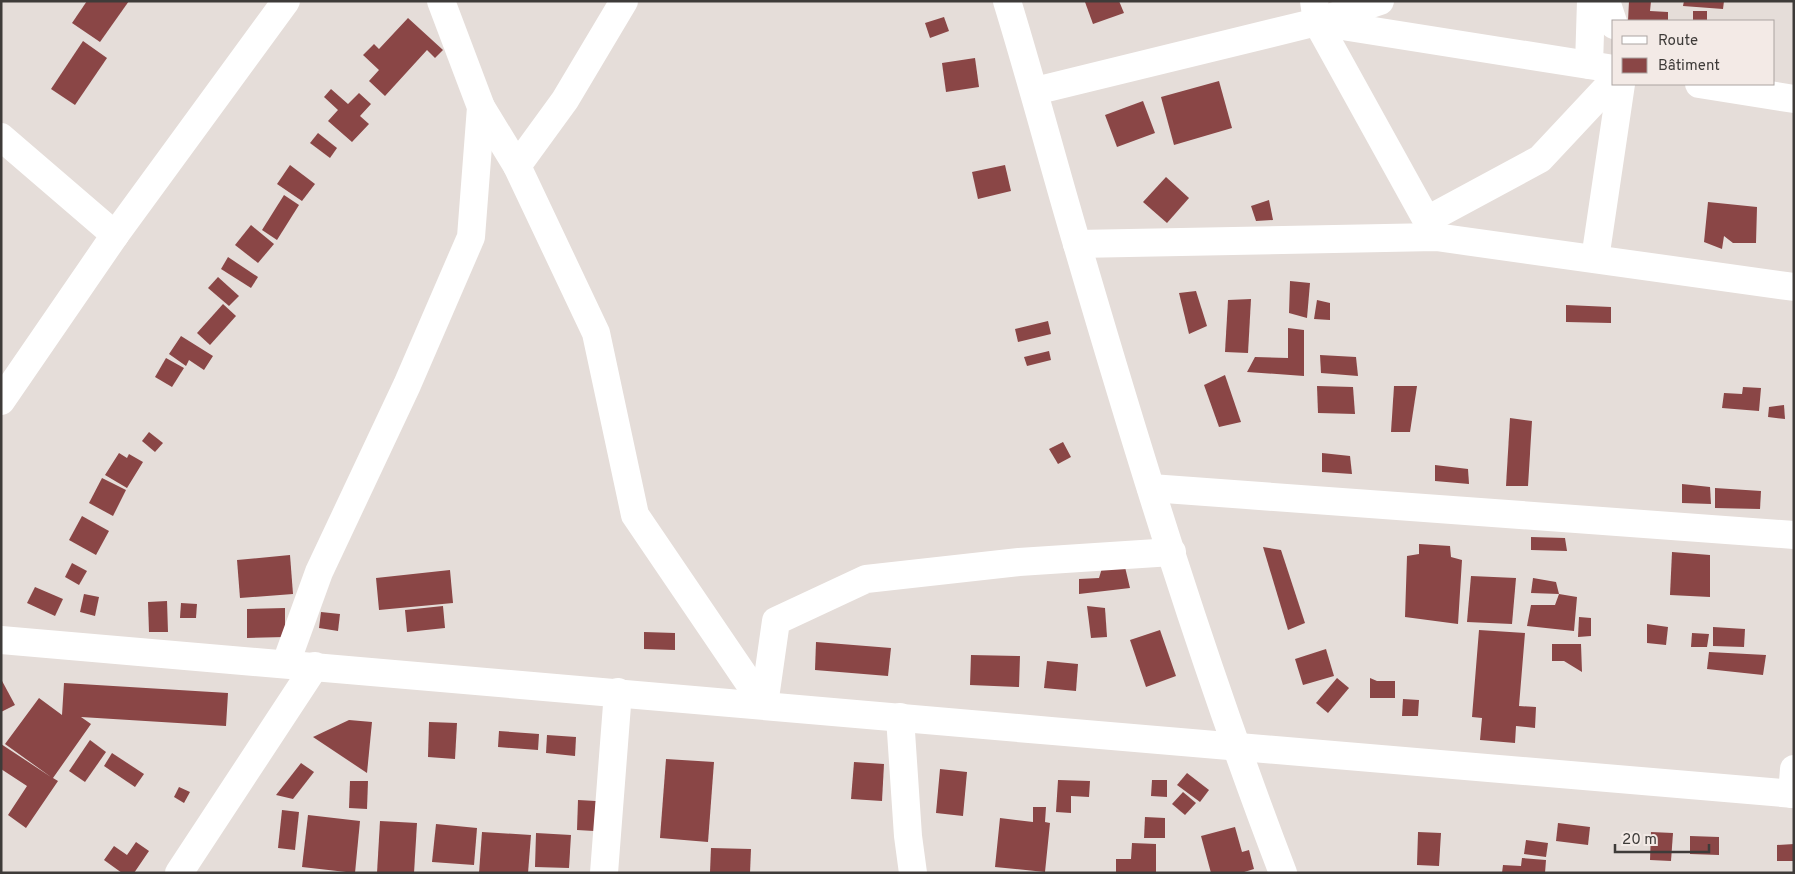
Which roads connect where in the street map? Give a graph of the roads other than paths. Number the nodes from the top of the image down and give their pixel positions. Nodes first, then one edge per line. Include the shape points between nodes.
1 (286, 1) edge
2 (441, 1) edge
3 (624, 1) edge
4 (1007, 1) edge
5 (1380, 1) edge
6 (1591, 1) edge
7 (1606, 1) edge
8 (1315, 12) edge
9 (1612, 20) edge
10 (1602, 67) edge
11 (1612, 82) edge
12 (1621, 85) edge
13 (1710, 85) edge
14 (1035, 91) junction
15 (1794, 99) edge
16 (481, 107) junction
17 (1, 137) edge
18 (518, 166) junction
19 (1431, 229) junction
20 (115, 235) junction
21 (1077, 244) junction
22 (1595, 259) junction
23 (1794, 287) edge
24 (6, 388) edge
25 (1151, 488) junction
26 (1794, 535) edge
27 (1172, 552) junction
28 (1, 640) edge
29 (286, 663) junction
30 (314, 666) junction
31 (618, 692) junction
32 (764, 705) junction
33 (900, 717) junction
34 (1235, 748) junction
35 (1793, 786) edge
36 (179, 873) edge
37 (604, 873) edge
38 (913, 873) edge
39 (1283, 873) edge

1 - 20 street
2 - 16 street
3 - 18 street via 565,100
4 - 14 street
5 - 8 street
6 - 10 street
7 - 9 street
8 - 10 street
8 - 14 street
8 - 19 street
11 - 19 street via 1540,159
12 - 22 street
13 - 15 street
14 - 21 street
16 - 18 street
16 - 29 street via 471,237 407,385 319,572
17 - 20 street
18 - 32 street via 596,333 635,515
19 - 21 street
19 - 22 street
20 - 24 street
21 - 25 street
22 - 23 street
25 - 26 street
25 - 27 street
27 - 32 street via 1019,562 866,579 776,621
27 - 34 street
28 - 29 street
29 - 30 street
30 - 31 street
30 - 36 street
31 - 32 street
31 - 37 street
32 - 33 street
33 - 34 street
33 - 38 street
34 - 35 street
34 - 39 street

